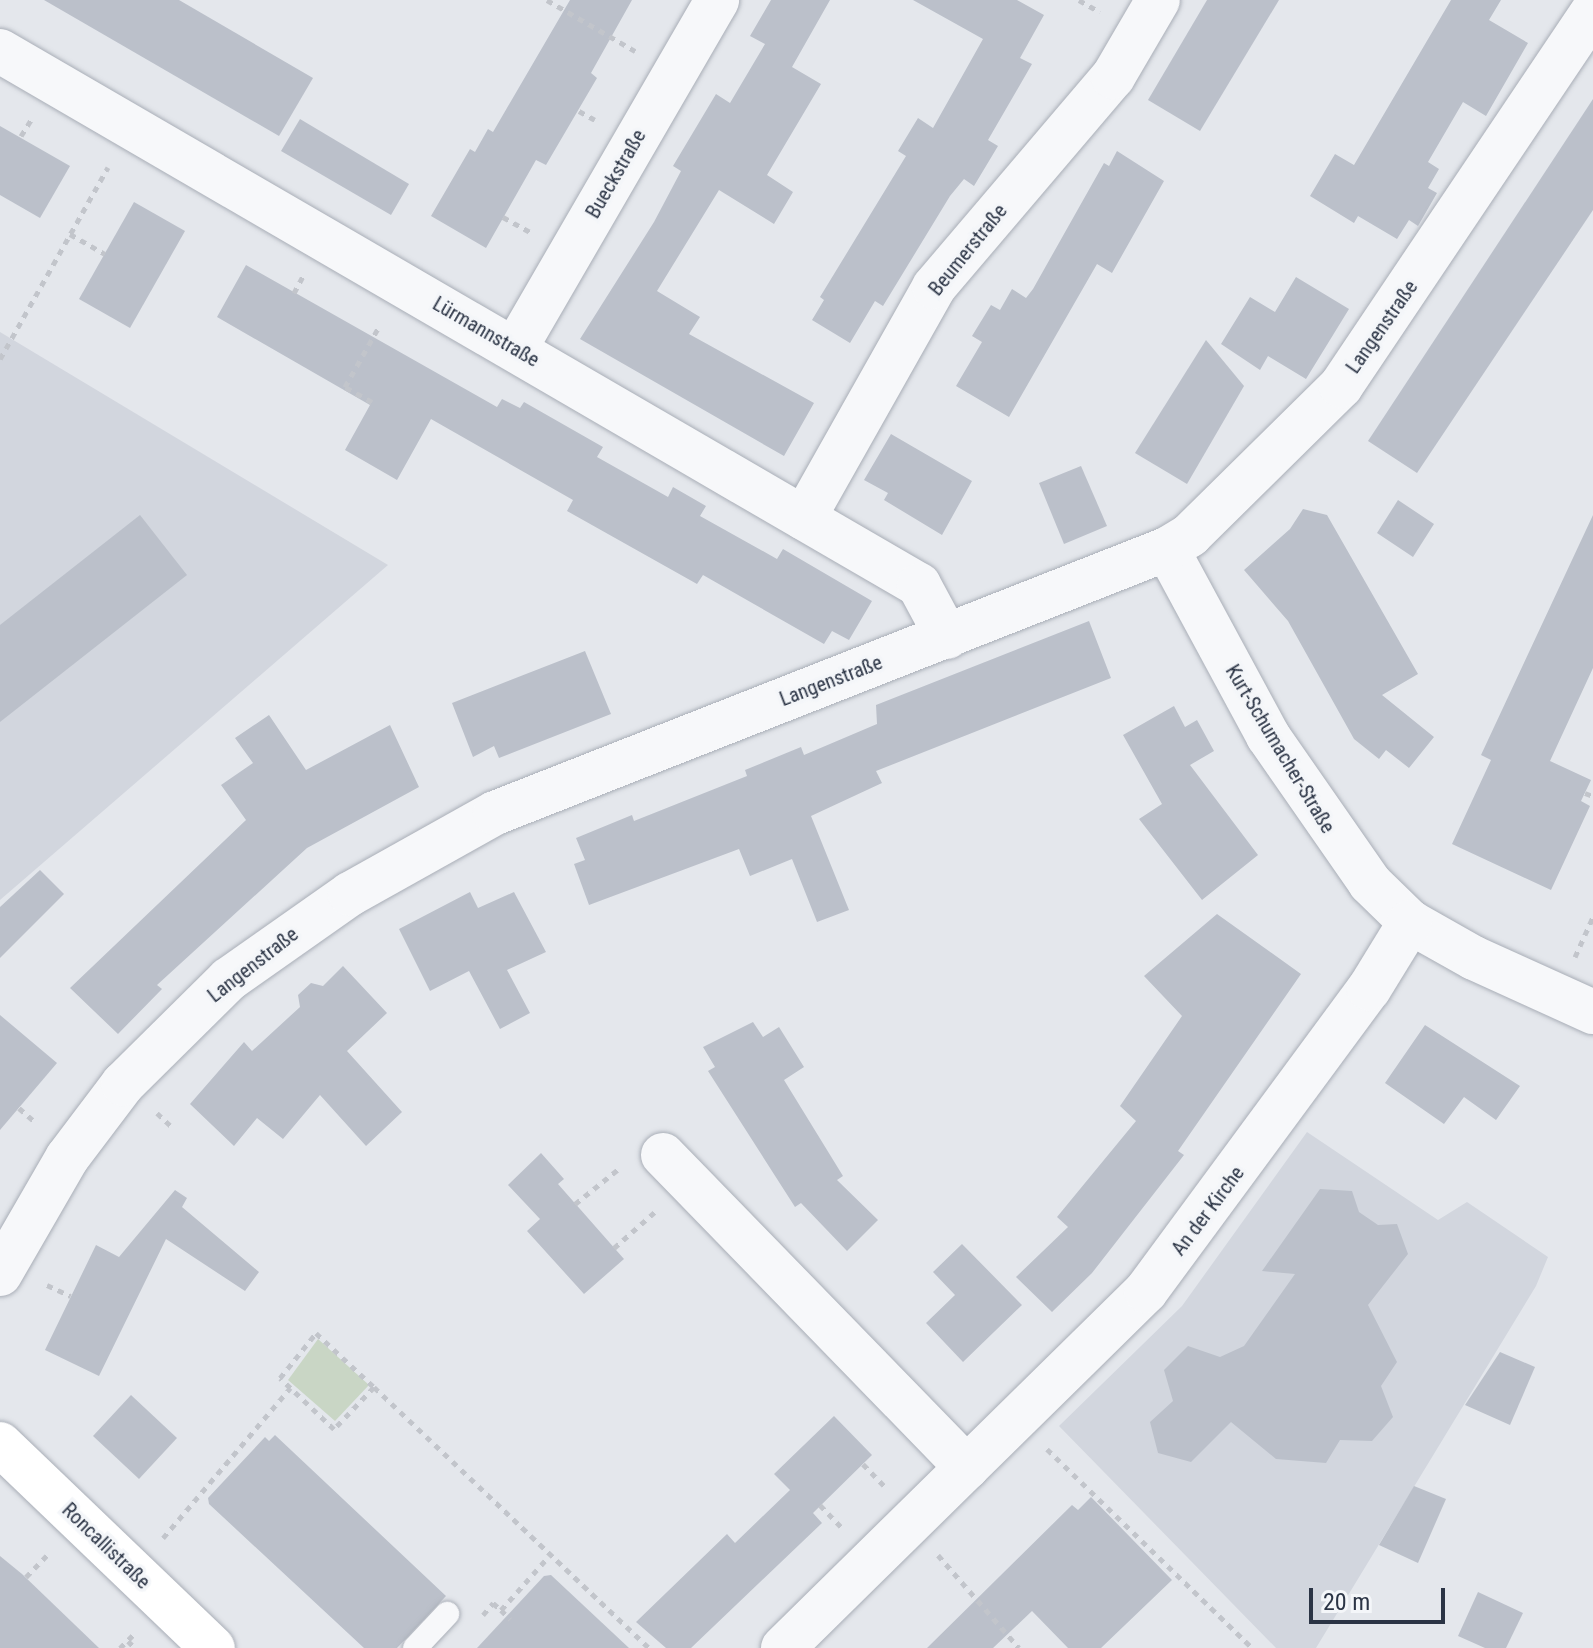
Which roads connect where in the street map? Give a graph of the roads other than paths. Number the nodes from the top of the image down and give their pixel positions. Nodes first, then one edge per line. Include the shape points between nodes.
1 (717, 0) edge
2 (1158, 0) edge
3 (1593, 11) edge
4 (0, 51) edge
5 (515, 349) junction
6 (804, 518) junction
7 (1167, 549) junction
8 (947, 637) junction
9 (1410, 922) junction
10 (1593, 1012) edge
11 (664, 1157) road end
12 (0, 1274) edge
13 (0, 1444) edge
14 (967, 1468) junction
15 (447, 1614) dead end
16 (213, 1648) edge
17 (415, 1648) edge
18 (783, 1648) edge

1 - 5 street, Bueckstraße
2 - 6 street, Beumerstraße via 1113,77 934,287
3 - 7 street, Langenstraße via 1341,386 1190,535
4 - 5 street, Lürmannstraße
5 - 6 street, Lürmannstraße
6 - 8 street, Lürmannstraße via 919,585
7 - 8 street, Langenstraße
7 - 9 street, Kurt-Schumacher-Straße via 1268,736 1333,837
8 - 12 street, Langenstraße via 495,813 294,931 229,979 110,1098 67,1158
9 - 10 street, Kurt-Schumacher-Straße via 1474,958
9 - 14 street, An der Kirche via 1369,989 1146,1291
11 - 14 street
13 - 16 street, Roncallistraße
14 - 18 street, An der Kirche
15 - 17 lane

